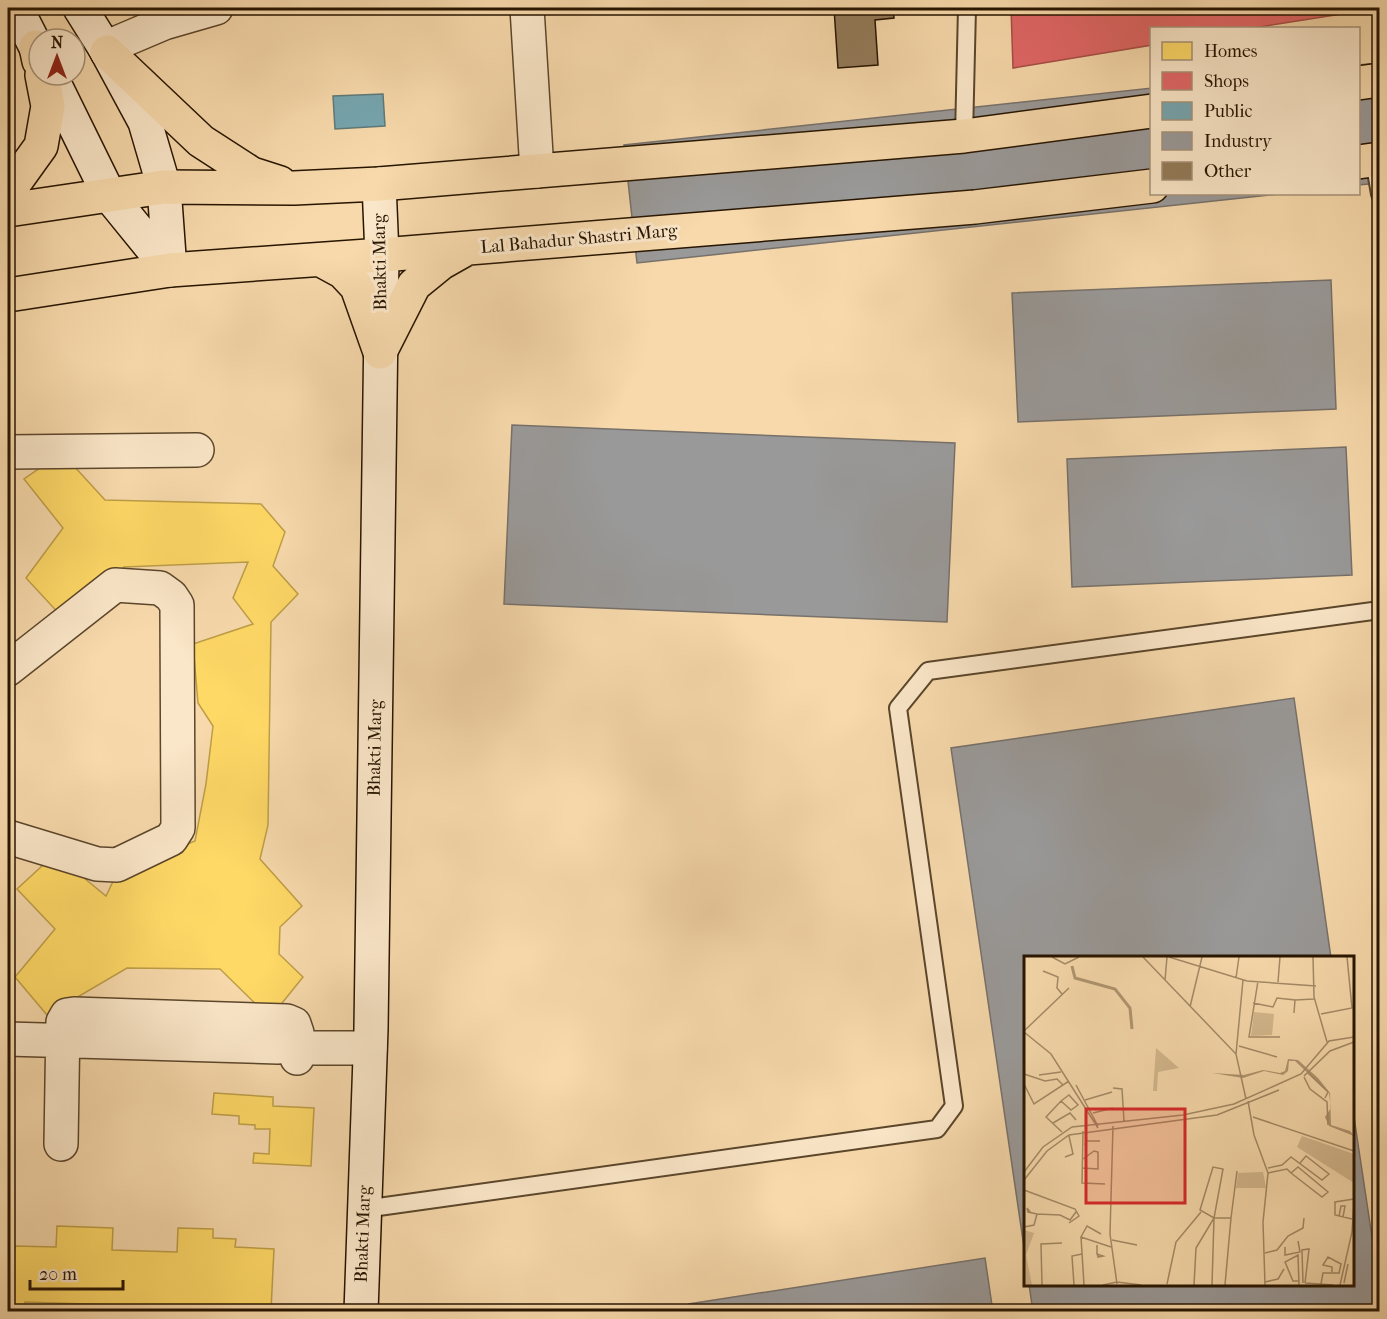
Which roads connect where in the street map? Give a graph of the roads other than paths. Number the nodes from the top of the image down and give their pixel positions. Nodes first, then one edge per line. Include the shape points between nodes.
1 (16, 8) edge
2 (80, 8) edge
3 (216, 8) edge
4 (527, 8) edge
5 (967, 8) edge
6 (27, 32) edge
7 (106, 50) junction
8 (1380, 80) edge
9 (1360, 83) edge
10 (45, 87) edge
11 (54, 87) edge
12 (1150, 111) edge
13 (964, 136) junction
14 (1371, 160) edge
15 (537, 171) junction
16 (379, 184) junction
17 (1150, 186) edge
18 (164, 187) junction
19 (294, 188) junction
20 (8, 189) edge
21 (1380, 194) edge
22 (109, 195) junction
23 (8, 210) edge
24 (469, 248) junction
25 (382, 255) junction
26 (321, 260) junction
27 (170, 270) junction
28 (8, 295) edge
29 (380, 352) junction
30 (197, 450) dead end
31 (8, 452) edge
32 (1380, 610) edge
33 (8, 669) edge
34 (8, 837) edge
35 (370, 1038) junction
36 (8, 1039) edge
37 (64, 1040) junction
38 (61, 1144) dead end
39 (364, 1209) junction
40 (361, 1311) edge

1 - 6 street
2 - 7 street
3 - 7 street via 164,23
4 - 15 street
5 - 13 lane
7 - 18 street via 146,122
7 - 19 main road via 201,141 252,174
8 - 9 main road
10 - 20 main road via 48,106 41,146
11 - 22 street
12 - 13 main road
13 - 15 main road
14 - 21 lane
15 - 16 main road
16 - 19 main road
16 - 25 street, Bhakti Marg
17 - 24 main road, Lal Bahadur Shastri Marg via 975,207
18 - 19 main road
18 - 22 main road
18 - 27 street
22 - 23 main road
22 - 27 street
24 - 25 main road, Lal Bahadur Shastri Marg
24 - 29 main road via 441,263 414,285
25 - 26 main road, Lal Bahadur Shastri Marg
25 - 29 street, Bhakti Marg
26 - 27 main road, Lal Bahadur Shastri Marg
26 - 29 main road via 343,272 357,287
27 - 28 main road, Lal Bahadur Shastri Marg
29 - 35 street, Bhakti Marg
30 - 31 street
32 - 39 lane via 928,671 898,708 954,1106 937,1129
33 - 34 street via 115,585 160,588 177,605 178,828 171,839 117,865 97,864
35 - 37 street via 296,1045
35 - 39 street, Bhakti Marg
36 - 37 street
37 - 38 street
39 - 40 street, Bhakti Marg

